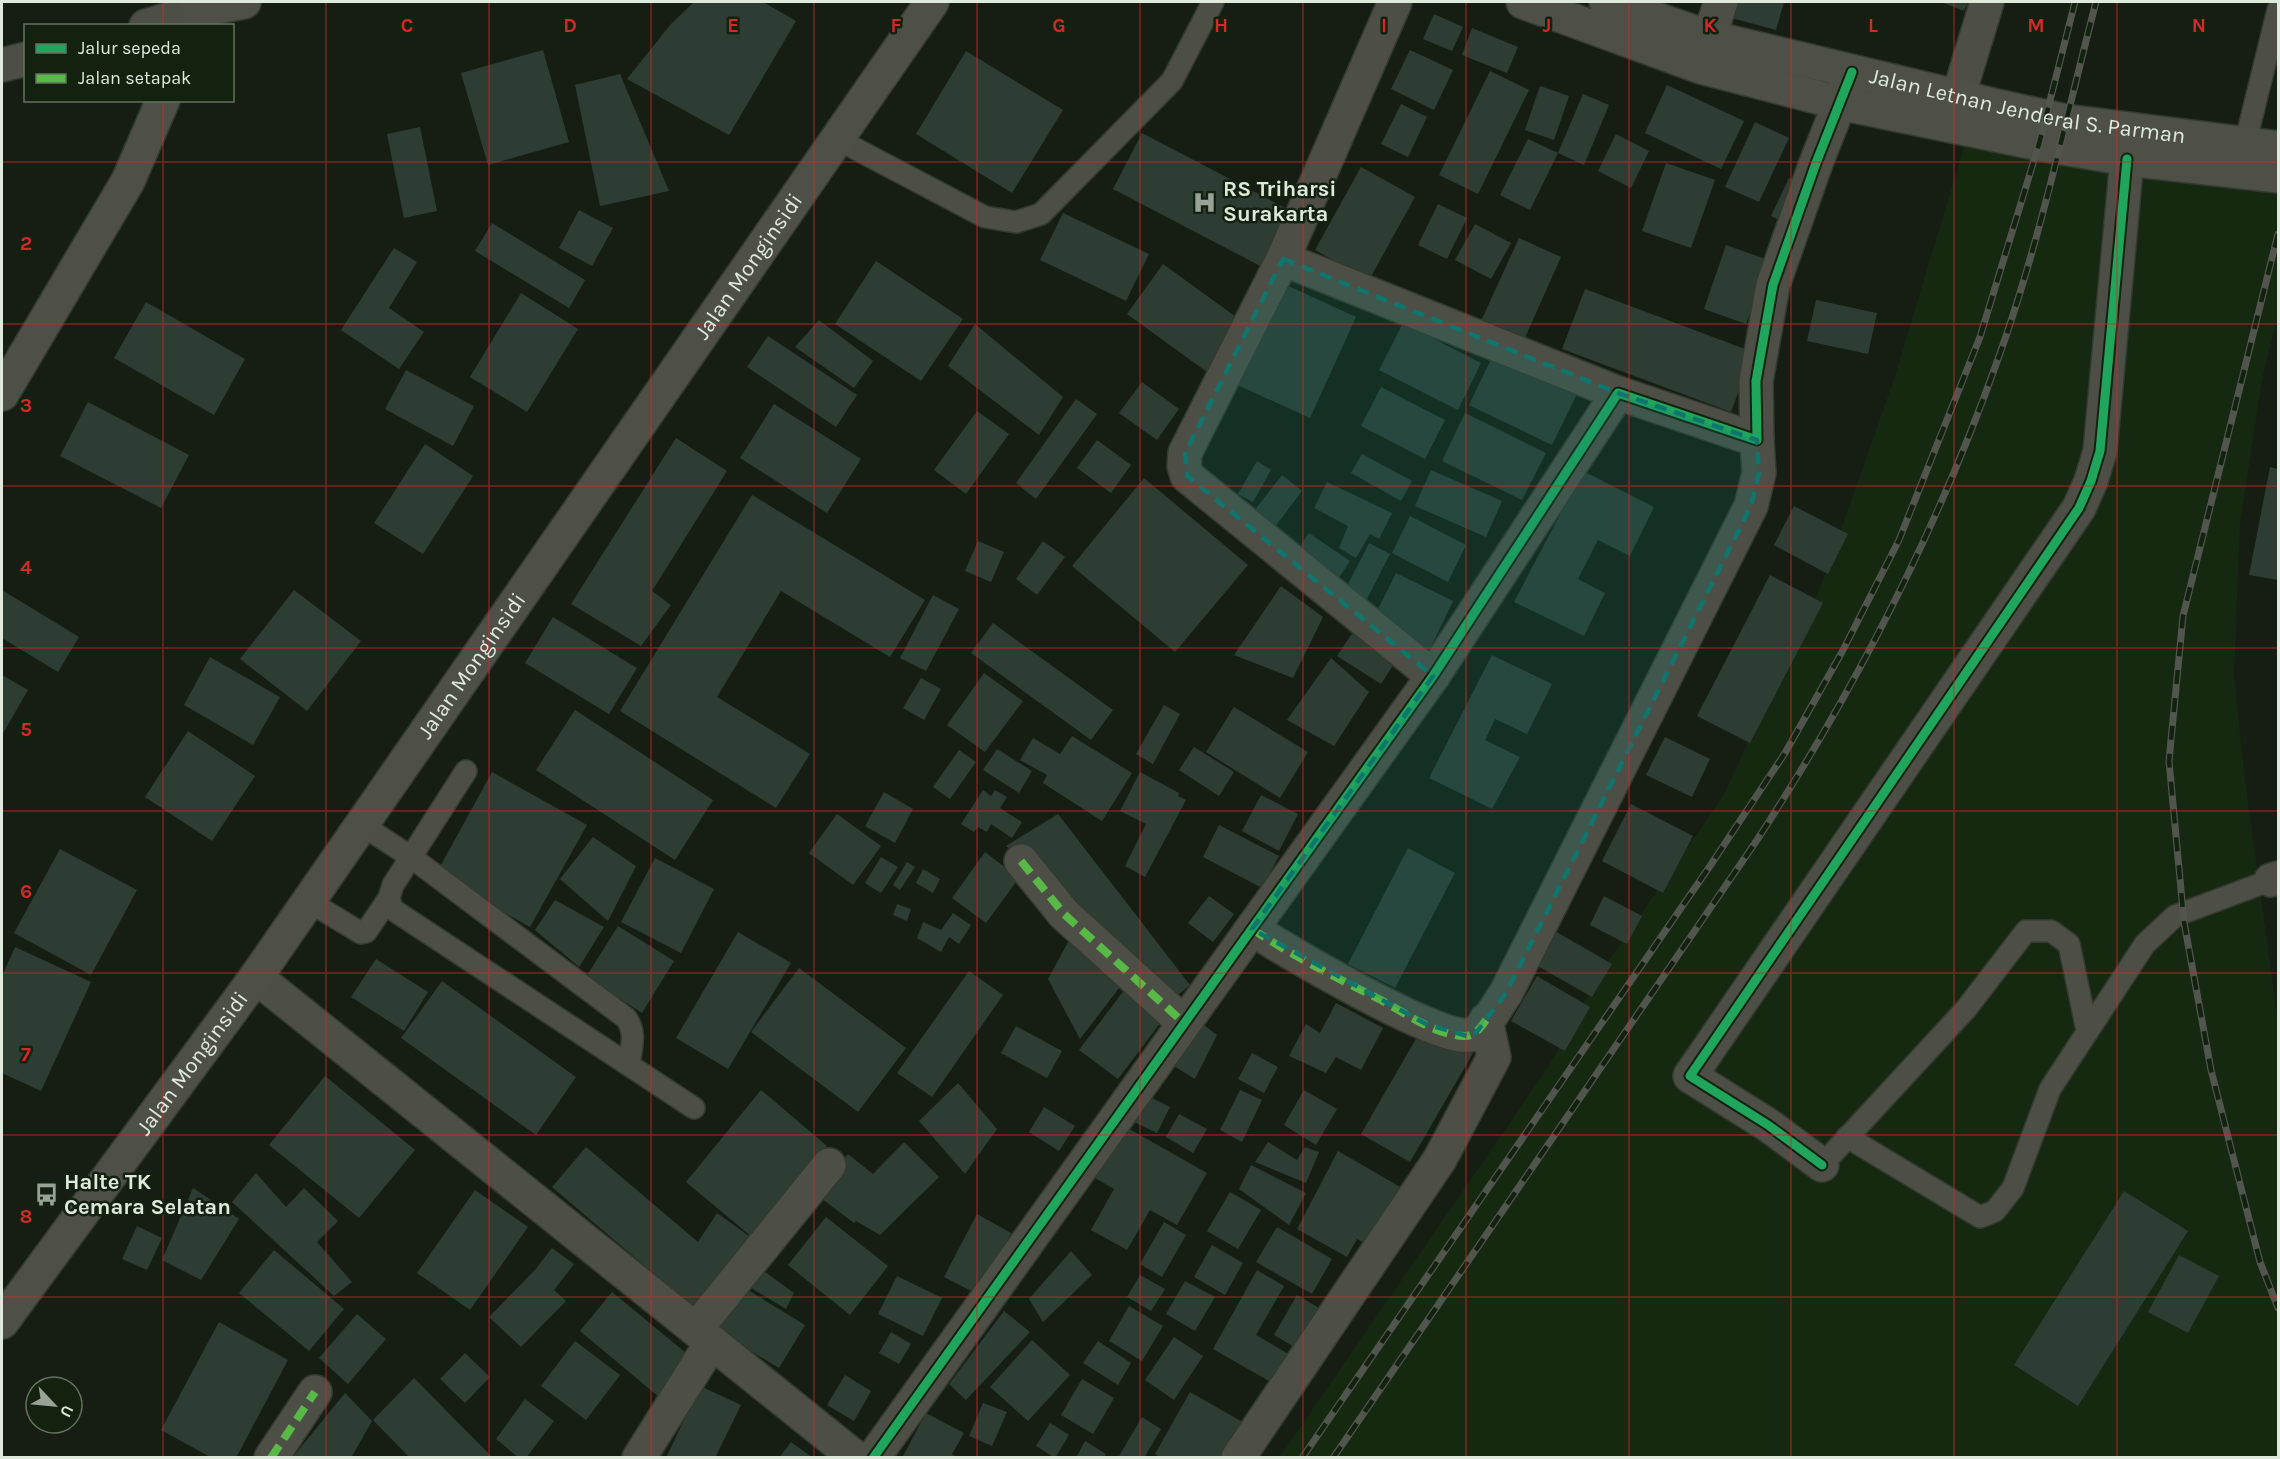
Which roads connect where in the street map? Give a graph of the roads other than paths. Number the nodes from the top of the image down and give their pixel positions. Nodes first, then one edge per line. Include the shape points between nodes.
1 (243, 2) edge
2 (932, 2) edge
3 (1213, 2) edge
4 (1395, 2) edge
5 (1523, 2) edge
6 (1606, 2) edge
7 (1721, 2) edge
8 (1987, 2) edge
9 (2278, 10) edge
10 (195, 13) edge
11 (154, 24) edge
12 (1708, 37) junction
13 (24, 60) edge
14 (2, 65) edge
15 (1852, 72) junction
16 (1958, 97) junction
17 (162, 102) edge
18 (1840, 103) junction
19 (837, 139) junction
20 (2245, 144) junction
21 (2278, 148) edge
22 (2127, 159) junction
23 (2278, 176) edge
24 (1283, 259) junction
25 (1618, 393) junction
26 (2, 394) edge
27 (1757, 440) junction
28 (1433, 676) junction
29 (466, 771) dead end
30 (362, 825) junction
31 (411, 857) junction
32 (1021, 861) dead end
33 (2275, 879) edge
34 (389, 898) junction
35 (308, 901) junction
36 (1252, 929) junction
37 (256, 977) junction
38 (1486, 1020) junction
39 (1184, 1023) junction
40 (2087, 1030) junction
41 (629, 1065) junction
42 (694, 1108) dead end
43 (1847, 1137) junction
44 (829, 1165) dead end
45 (1822, 1165) joint
46 (2, 1322) edge
47 (704, 1336) junction
48 (315, 1392) dead end
49 (271, 1458) edge
50 (639, 1458) edge
51 (856, 1458) edge
52 (873, 1458) edge
53 (1238, 1458) edge

1 - 10 main road
2 - 19 main road, Jalan Monginsidi
3 - 19 lane via 1172,81 1041,214 1016,222 985,217
4 - 24 street
5 - 18 main road, Jalan Letnan Jenderal S. Parman via 1701,66
6 - 12 main road, Jalan Letnan Jenderal S. Parman
7 - 12 street
8 - 16 street
9 - 20 lane
10 - 11 street
12 - 15 main road, Jalan Letnan Jenderal S. Parman
13 - 14 street
15 - 16 main road, Jalan Letnan Jenderal S. Parman
15 - 18 street
16 - 20 main road, Jalan Letnan Jenderal S. Parman via 2067,121
17 - 26 main road via 128,181
18 - 22 main road, Jalan Letnan Jenderal S. Parman
18 - 27 street via 1773,285 1756,381
19 - 30 main road, Jalan Monginsidi
20 - 21 main road, Jalan Letnan Jenderal S. Parman
22 - 23 main road, Jalan Letnan Jenderal S. Parman
22 - 45 street via 2100,451 2079,508 1690,1077 1768,1125
24 - 25 street
24 - 28 street via 1185,453 1187,476
25 - 27 street
25 - 28 street
27 - 38 street via 1759,473 1751,507 1506,993
28 - 36 street
29 - 31 lane
30 - 31 lane
30 - 35 main road, Jalan Monginsidi
31 - 34 lane
31 - 41 lane via 626,1018 633,1037
32 - 39 street via 1064,914
33 - 40 lane via 2175,916 2145,944
34 - 35 lane via 366,932 361,933
34 - 41 lane via 392,909 403,918
35 - 37 main road, Jalan Monginsidi
36 - 38 street via 1280,948 1426,1024 1467,1036 1476,1033
36 - 39 street
37 - 46 main road, Jalan Monginsidi
37 - 47 street
38 - 53 street via 1494,1057 1440,1159
39 - 52 street
40 - 43 lane via 2050,1089 2013,1188 1995,1211 1980,1217
40 - 43 lane via 2068,944 2050,931 2026,932 1966,1009
41 - 42 lane
43 - 45 lane
44 - 47 street
47 - 50 street
47 - 51 street
48 - 49 street

